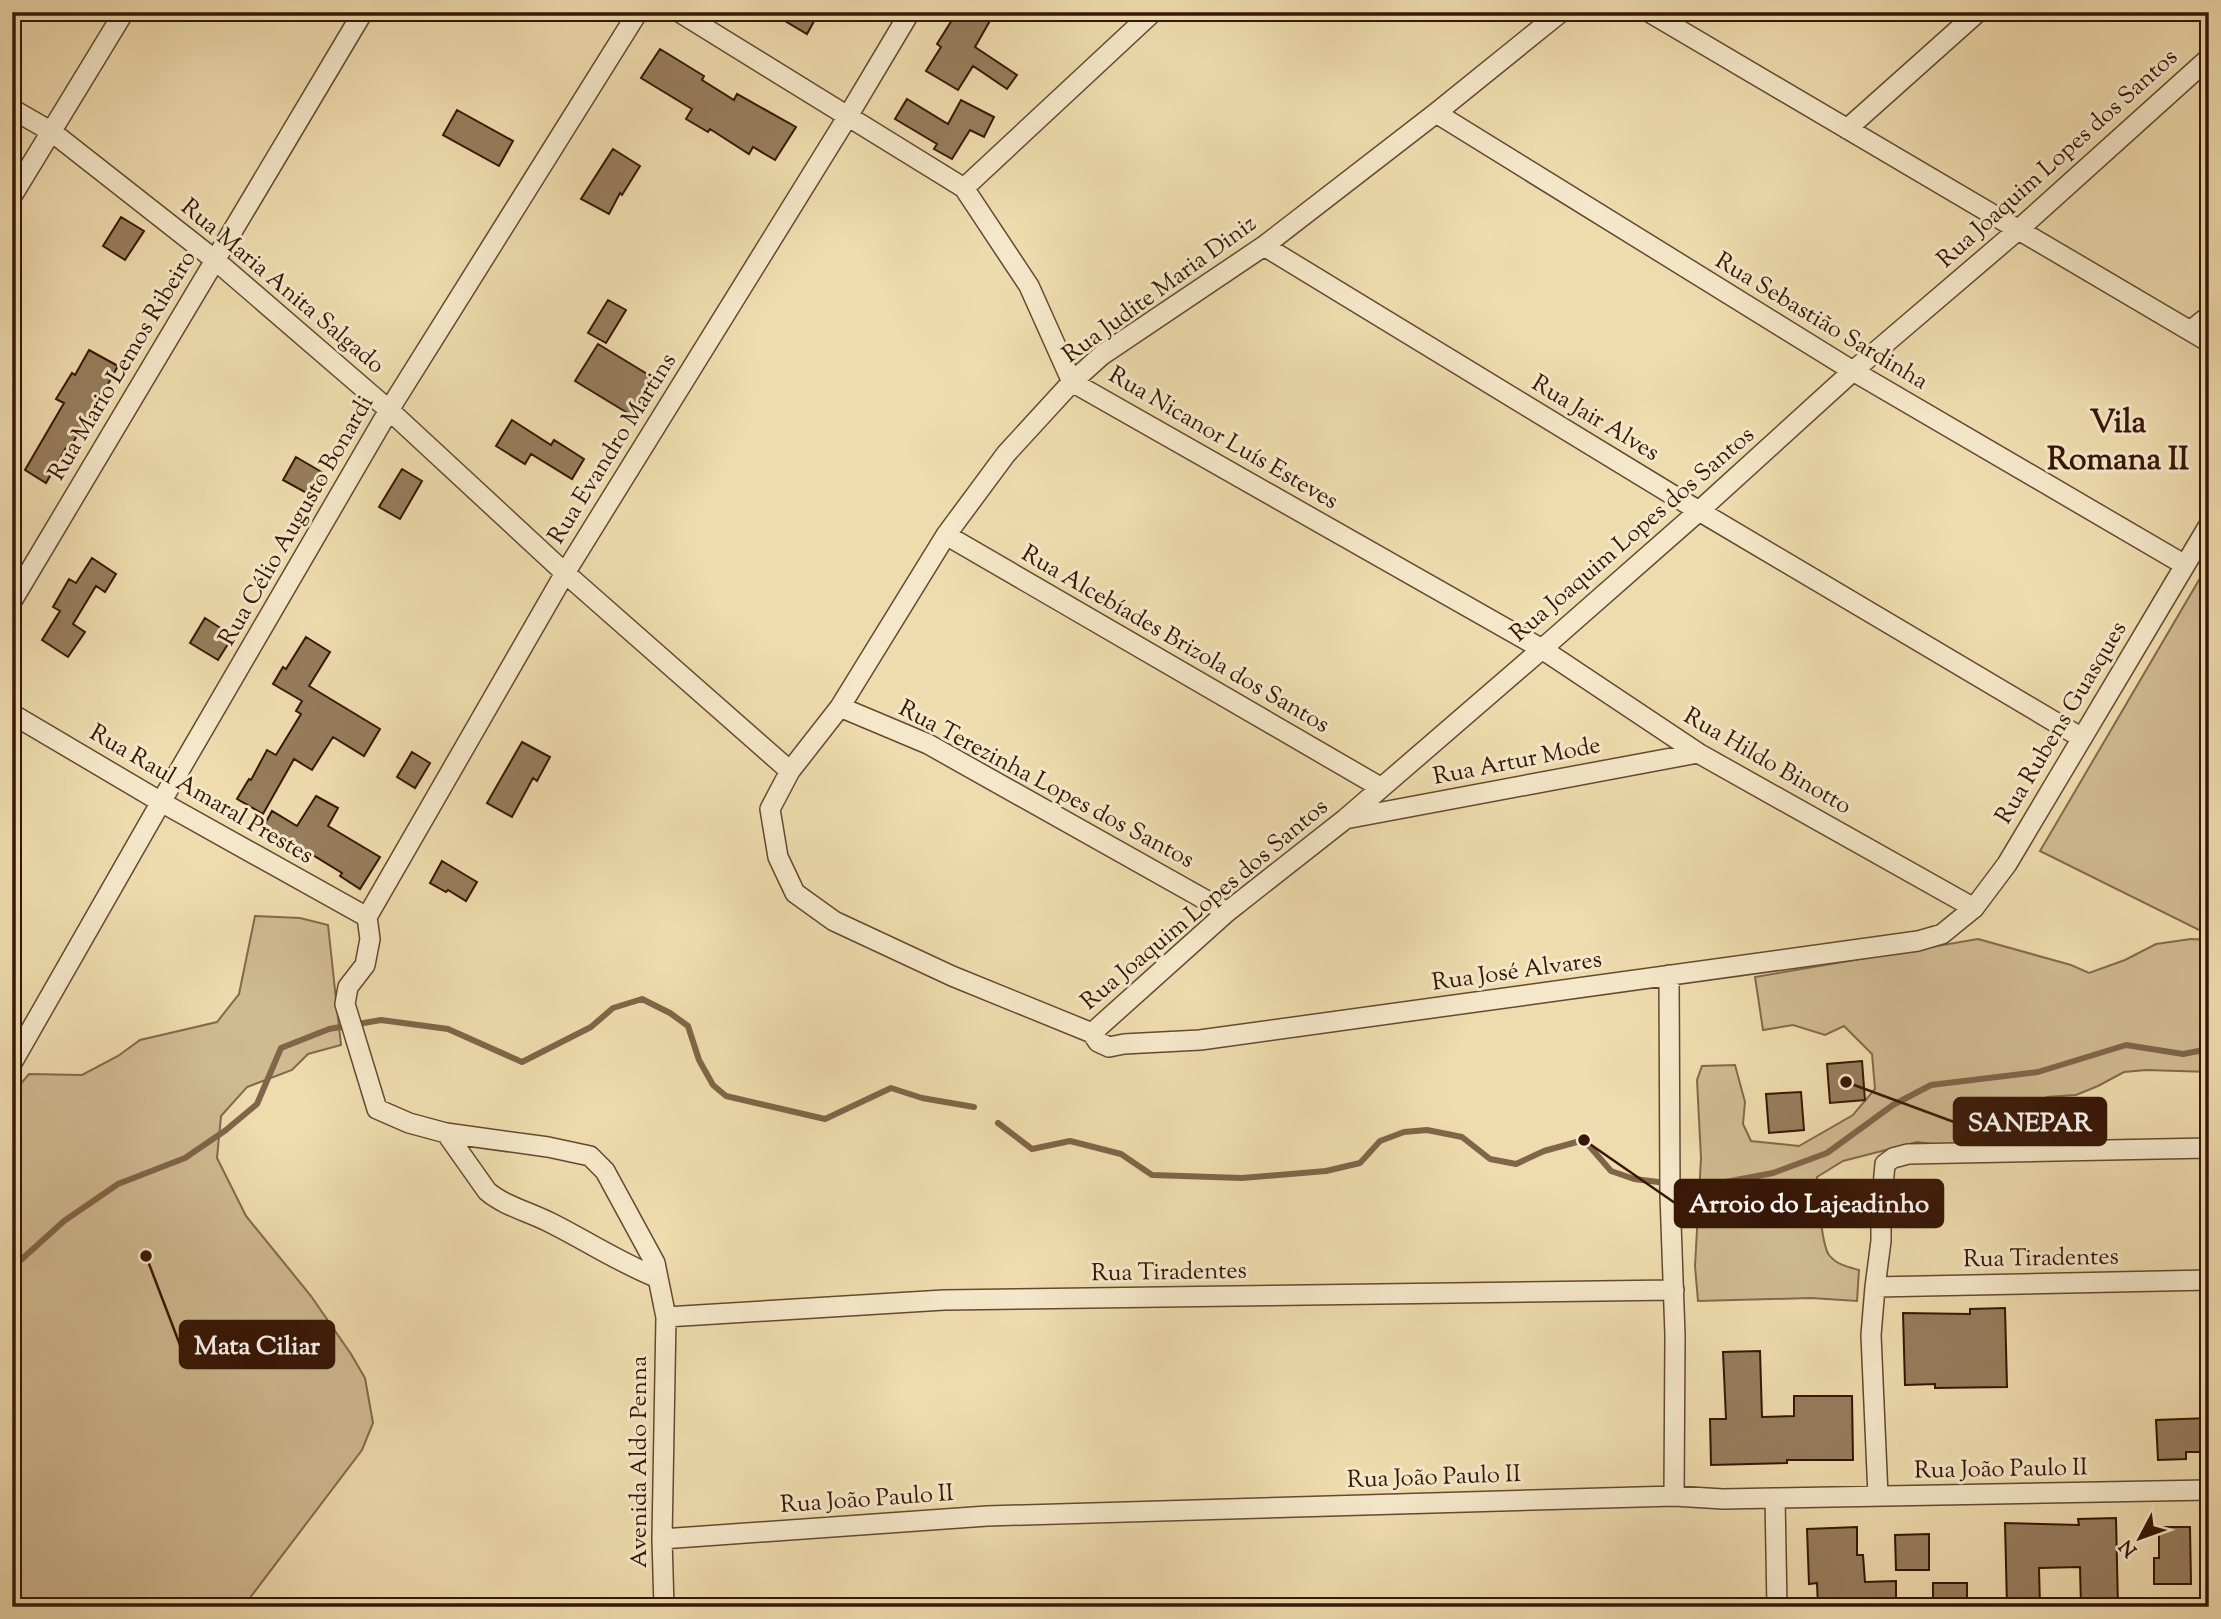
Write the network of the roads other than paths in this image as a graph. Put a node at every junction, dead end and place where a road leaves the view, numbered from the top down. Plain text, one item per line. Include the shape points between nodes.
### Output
1 (124, 12) edge
2 (363, 12) edge
3 (638, 12) edge
4 (679, 12) edge
5 (910, 12) edge
6 (1153, 12) edge
7 (1561, 12) edge
8 (1649, 12) edge
9 (1978, 12) edge
10 (2209, 58) edge
11 (12, 109) edge
12 (1436, 113) junction
13 (848, 116) junction
14 (1847, 129) junction
15 (52, 132) junction
16 (964, 188) junction
17 (12, 196) edge
18 (2018, 230) junction
19 (1264, 246) junction
20 (215, 260) junction
21 (2209, 316) edge
22 (2190, 331) junction
23 (2209, 342) edge
24 (1853, 371) junction
25 (1072, 382) junction
26 (389, 410) junction
27 (1699, 511) junction
28 (2209, 525) edge
29 (946, 535) junction
30 (2185, 565) junction
31 (565, 573) junction
32 (12, 601) edge
33 (1542, 649) junction
34 (840, 707) junction
35 (12, 714) edge
36 (2082, 737) junction
37 (1698, 753) junction
38 (790, 771) junction
39 (1380, 786) junction
40 (161, 802) junction
41 (1344, 820) junction
42 (778, 856) joint
43 (1974, 908) junction
44 (1227, 912) junction
45 (367, 917) junction
46 (1942, 934) joint
47 (1669, 975) junction
48 (1095, 1037) junction
49 (12, 1063) edge
50 (446, 1133) junction
51 (2209, 1148) edge
52 (658, 1279) junction
53 (2209, 1280) edge
54 (1875, 1287) junction
55 (1674, 1290) junction
56 (666, 1317) junction
57 (2209, 1490) edge
58 (1674, 1496) junction
59 (1878, 1496) junction
60 (1775, 1498) junction
61 (662, 1539) junction
62 (664, 1607) edge
63 (1777, 1607) edge

1 - 15 street
2 - 20 street, Rua Mario Lemos Ribeiro
3 - 26 street, Rua Célio Augusto Bonardi
4 - 13 street, Rua Nicanor Luís Esteves
5 - 13 street, Rua Evandro Martins
6 - 16 street
7 - 12 street, Rua Judite Maria Diniz
8 - 14 street
9 - 14 street
10 - 18 street, Rua Joaquim Lopes dos Santos
11 - 15 street, Rua Maria Anita Salgado
12 - 19 street, Rua Judite Maria Diniz
12 - 24 street, Rua Sebastião Sardinha
13 - 16 street, Rua Nicanor Luís Esteves
13 - 31 street, Rua Evandro Martins
14 - 18 street
15 - 17 street
15 - 20 street, Rua Maria Anita Salgado
16 - 25 street, Rua Nicanor Luís Esteves via 1028,286
18 - 22 street
18 - 24 street, Rua Joaquim Lopes dos Santos
19 - 25 street, Rua Judite Maria Diniz via 1102,355
19 - 27 street, Rua Jair Alves
20 - 26 street, Rua Maria Anita Salgado
20 - 32 street, Rua Mario Lemos Ribeiro
21 - 22 street
22 - 23 street
24 - 27 street, Rua Joaquim Lopes dos Santos
24 - 30 street, Rua Sebastião Sardinha
25 - 29 street, Rua Judite Maria Diniz via 1006,454
25 - 33 street, Rua Nicanor Luís Esteves
26 - 31 street, Rua Maria Anita Salgado
26 - 40 street, Rua Célio Augusto Bonardi
27 - 33 street, Rua Joaquim Lopes dos Santos
27 - 36 street, Rua Jair Alves
28 - 30 street, Rua Rubens Guasques
29 - 34 street, Rua Judite Maria Diniz
29 - 39 street, Rua Alcebíades Brizola dos Santos
30 - 36 street, Rua Rubens Guasques
31 - 38 street, Rua Maria Anita Salgado
31 - 45 street, Rua Evandro Martins
33 - 37 street, Rua Hildo Binotto
33 - 39 street, Rua Joaquim Lopes dos Santos
34 - 38 street, Rua Judite Maria Diniz
34 - 44 street, Rua Terezinha Lopes dos Santos via 928,744
35 - 40 street, Rua Raul Amaral Prestes
36 - 43 street, Rua Rubens Guasques via 2007,864
37 - 41 street, Rua Artur Mode
37 - 43 street, Rua Hildo Binotto
38 - 42 street, Rua Judite Maria Diniz via 770,809
39 - 41 street, Rua Joaquim Lopes dos Santos
40 - 45 street, Rua Raul Amaral Prestes
40 - 49 street, Rua Célio Augusto Bonardi
41 - 44 street, Rua Joaquim Lopes dos Santos
42 - 48 street, Rua José Alvares via 795,893 834,921
43 - 46 street, Rua Rubens Guasques
44 - 48 street, Rua Joaquim Lopes dos Santos
45 - 50 street, Avenida Aldo Penna via 370,939 365,965 348,987 345,1004 377,1109
46 - 47 street, Rua José Alvares
47 - 48 street, Rua José Alvares via 1200,1040 1109,1047
47 - 55 street
50 - 52 street via 495,1198
50 - 52 street, Avenida Aldo Penna via 590,1156 605,1171 655,1263
51 - 54 street via 1908,1154 1893,1158 1883,1172
52 - 56 street, Avenida Aldo Penna
53 - 54 street, Rua Tiradentes
54 - 59 street via 1871,1360
55 - 56 street, Rua Tiradentes via 944,1300
55 - 58 street
56 - 61 street, Avenida Aldo Penna
57 - 59 street, Rua João Paulo II
58 - 60 street, Rua João Paulo II
58 - 61 street, Rua João Paulo II via 987,1516
59 - 60 street, Rua João Paulo II
60 - 63 street
61 - 62 street, Avenida Aldo Penna

